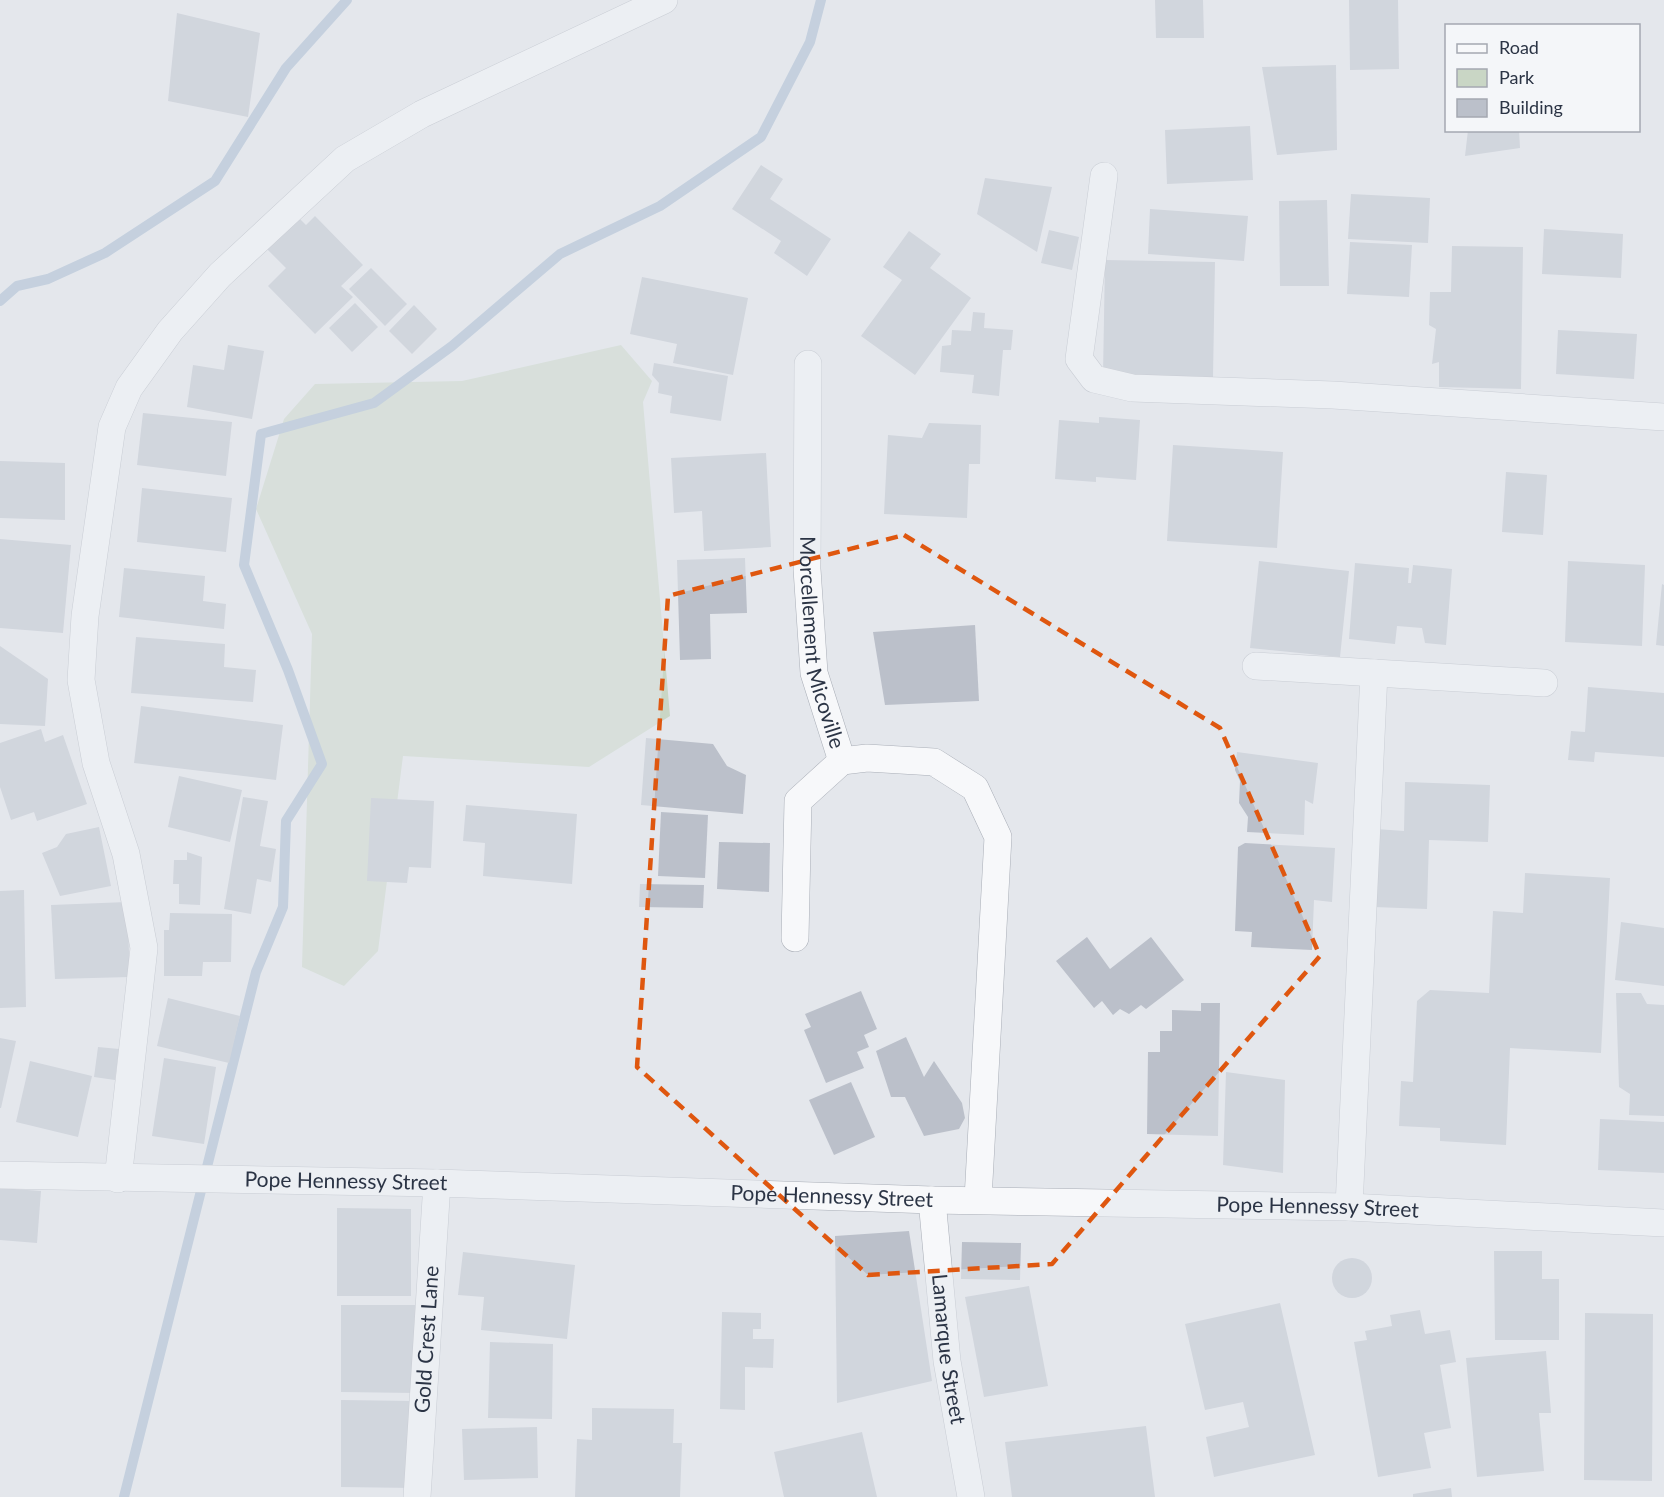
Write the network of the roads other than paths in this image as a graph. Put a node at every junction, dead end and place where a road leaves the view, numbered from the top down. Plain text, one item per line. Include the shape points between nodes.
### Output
1 (664, 0) edge
2 (1104, 176) dead end
3 (808, 364) dead end
4 (1664, 417) edge
5 (1256, 666) dead end
6 (1374, 673) junction
7 (1544, 683) dead end
8 (842, 761) junction
9 (795, 938) dead end
10 (0, 1175) edge
11 (118, 1179) junction
12 (437, 1183) junction
13 (978, 1199) junction
14 (932, 1200) junction
15 (1349, 1207) junction
16 (1664, 1223) edge
17 (417, 1497) edge
18 (971, 1497) edge

1 - 11 street via 422,114 345,159 220,275 170,331 129,388 112,427 84,616 81,681 96,763 126,854 144,948
2 - 4 street via 1079,359 1094,379 1132,388 1334,395
3 - 8 street, Morcellement Micoville via 807,569 814,673
5 - 6 street
6 - 7 street
6 - 15 street
8 - 9 street via 798,801
8 - 13 street, Morcellement Micoville via 867,758 934,762 975,788 998,837
10 - 11 street, Pope Hennessy Street
11 - 12 street, Pope Hennessy Street
12 - 14 street, Pope Hennessy Street
12 - 17 street, Gold Crest Lane
13 - 14 street, Pope Hennessy Street
13 - 15 street, Pope Hennessy Street
14 - 18 street, Lamarque Street via 947,1361
15 - 16 street, Pope Hennessy Street

